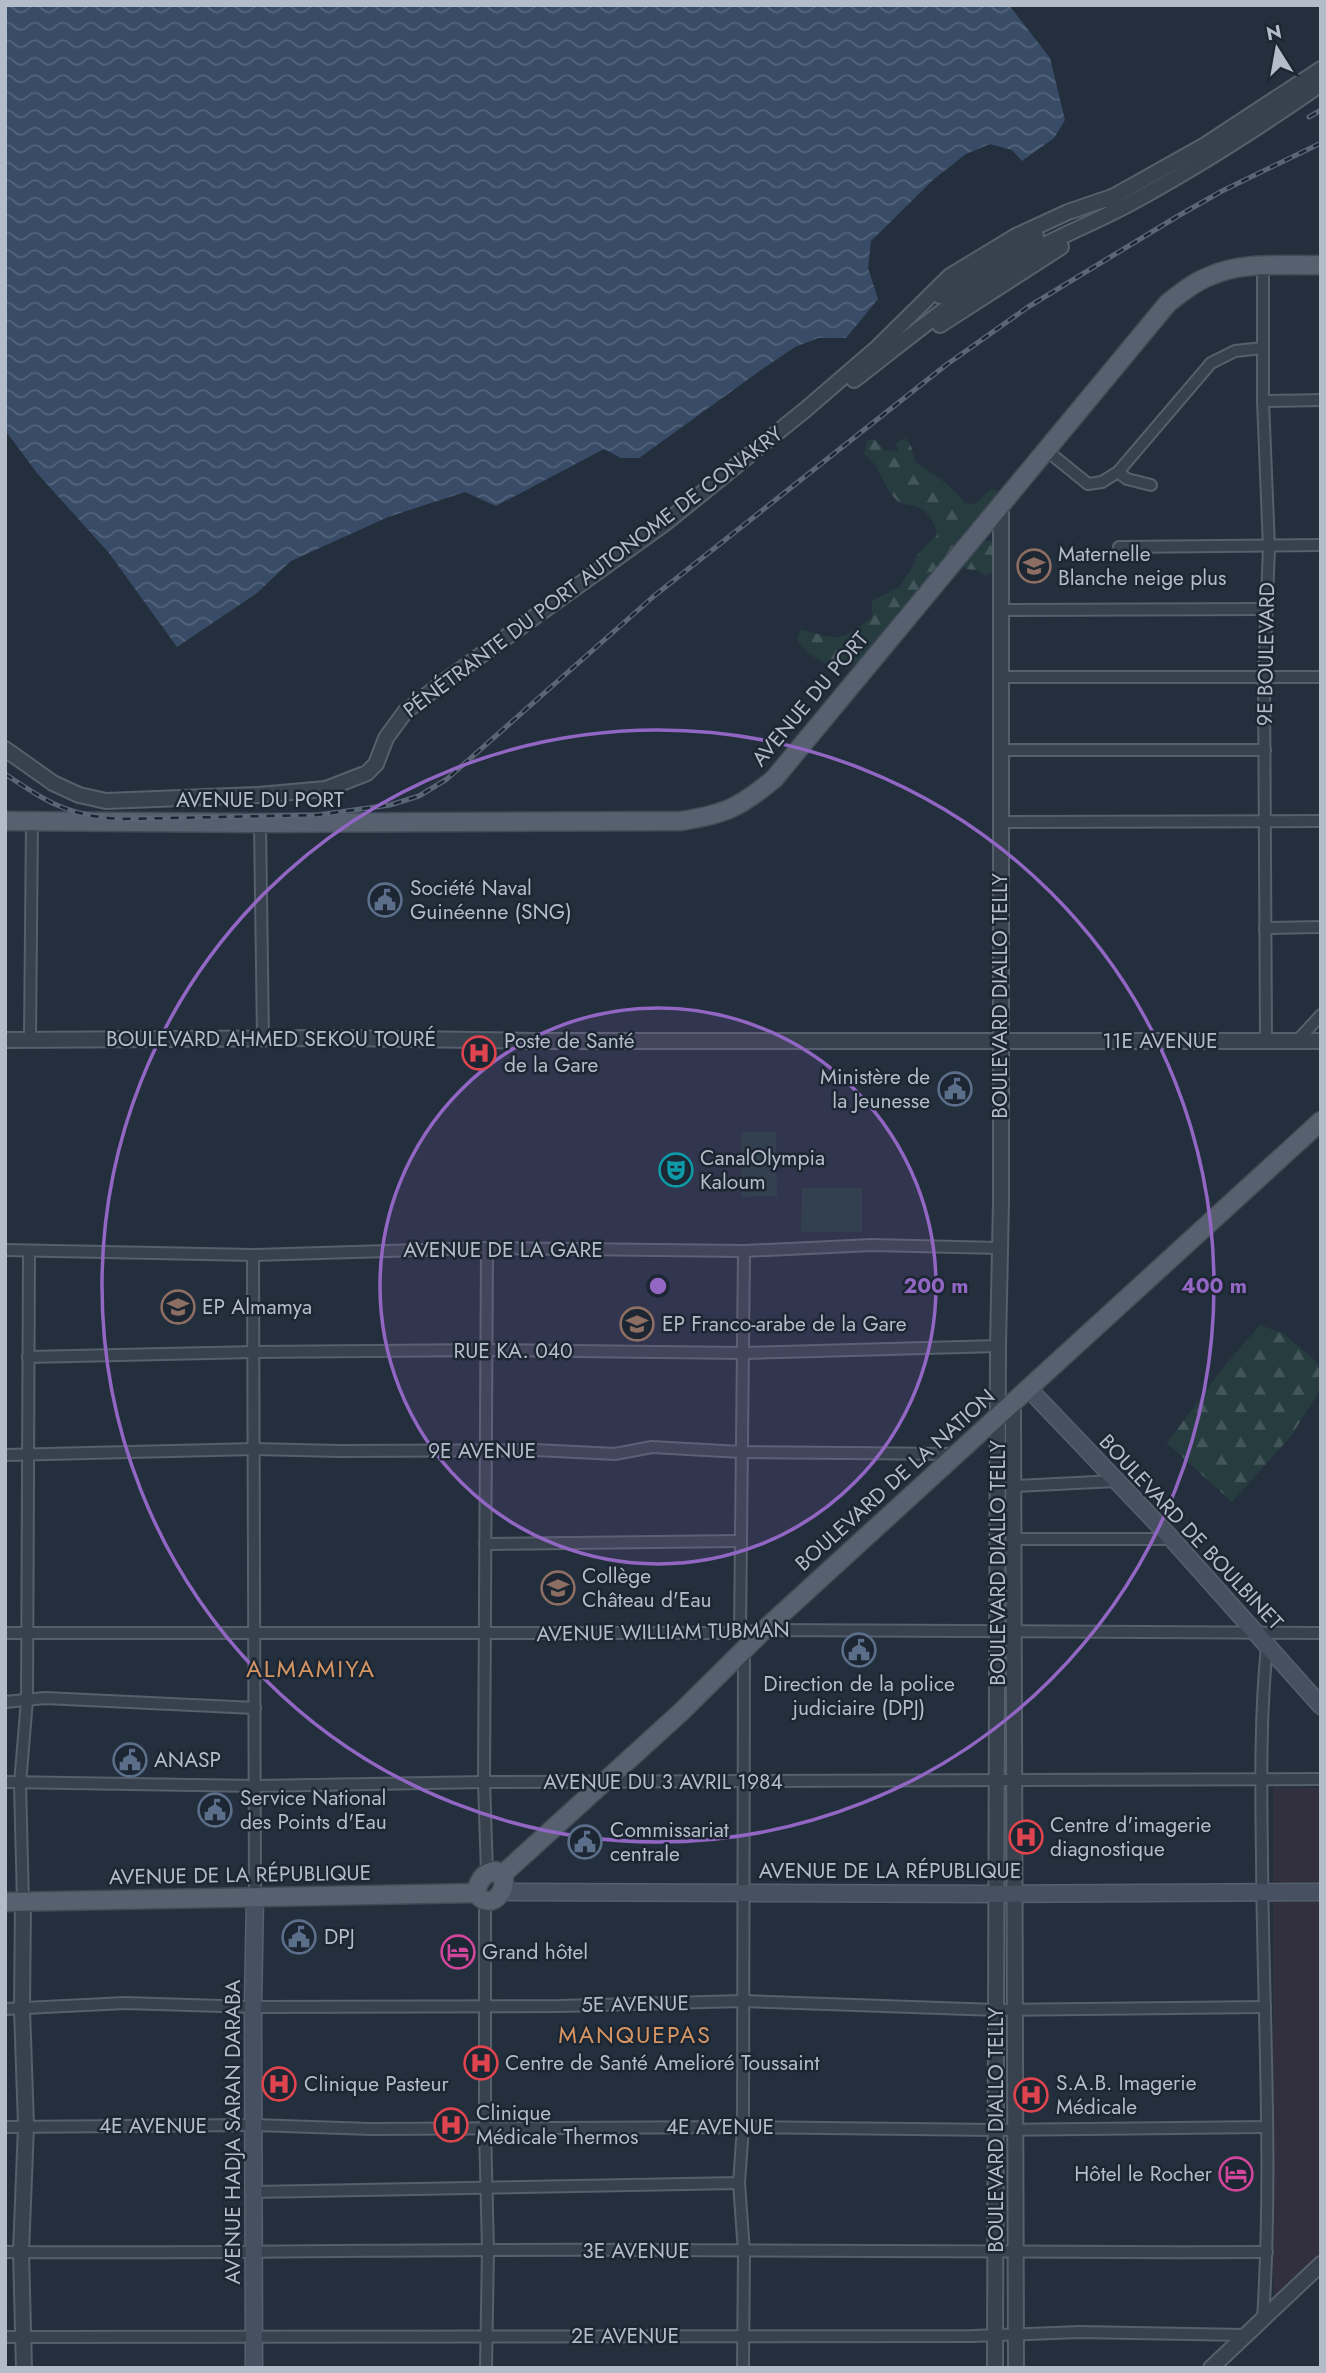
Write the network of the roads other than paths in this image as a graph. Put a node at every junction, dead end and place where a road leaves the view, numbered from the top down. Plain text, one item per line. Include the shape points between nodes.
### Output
1 (1321, 69) edge
2 (1321, 84) edge
3 (1120, 201) junction
4 (1321, 265) edge
5 (1263, 266) junction
6 (1262, 348) junction
7 (1321, 400) edge
8 (1262, 401) junction
9 (805, 410) junction
10 (1046, 450) junction
11 (1118, 472) junction
12 (1151, 485) dead end
13 (1001, 506) junction
14 (1321, 545) edge
15 (1119, 547) dead end
16 (1269, 547) junction
17 (1265, 609) junction
18 (1000, 610) junction
19 (1000, 677) junction
20 (1264, 677) junction
21 (1321, 677) edge
22 (5, 749) edge
23 (1001, 750) junction
24 (1265, 750) junction
25 (5, 821) edge
26 (32, 821) junction
27 (1321, 821) edge
28 (1001, 822) junction
29 (1265, 822) junction
30 (260, 824) junction
31 (1321, 927) edge
32 (1265, 928) junction
33 (1321, 1015) edge
34 (263, 1038) junction
35 (30, 1039) junction
36 (5, 1040) edge
37 (999, 1041) junction
38 (1266, 1041) junction
39 (1297, 1041) junction
40 (1321, 1041) edge
41 (1321, 1121) edge
42 (487, 1248) junction
43 (1000, 1248) junction
44 (5, 1250) edge
45 (29, 1251) junction
46 (744, 1251) junction
47 (253, 1255) junction
48 (998, 1346) junction
49 (487, 1350) junction
50 (254, 1352) junction
51 (744, 1353) junction
52 (29, 1357) junction
53 (1029, 1389) junction
54 (1013, 1402) junction
55 (998, 1416) junction
56 (255, 1449) junction
57 (485, 1452) junction
58 (741, 1452) junction
59 (28, 1454) junction
60 (958, 1454) junction
61 (5, 1455) edge
62 (1116, 1482) junction
63 (1014, 1486) junction
64 (1013, 1539) junction
65 (1172, 1539) junction
66 (740, 1541) junction
67 (485, 1544) junction
68 (764, 1630) junction
69 (997, 1630) junction
70 (1014, 1632) junction
71 (5, 1633) edge
72 (28, 1633) junction
73 (255, 1633) junction
74 (485, 1633) junction
75 (1256, 1633) junction
76 (1321, 1633) edge
77 (742, 1642) junction
78 (1267, 1646) junction
79 (27, 1700) junction
80 (5, 1702) edge
81 (1321, 1706) edge
82 (255, 1708) junction
83 (1321, 1779) edge
84 (1261, 1780) junction
85 (997, 1781) junction
86 (1014, 1781) junction
87 (5, 1782) edge
88 (20, 1782) junction
89 (484, 1782) junction
90 (605, 1783) junction
91 (742, 1783) junction
92 (256, 1786) junction
93 (497, 1880) junction
94 (1262, 1892) junction
95 (1321, 1892) edge
96 (742, 1894) junction
97 (995, 1894) junction
98 (1016, 1894) junction
99 (256, 1896) junction
100 (480, 1897) junction
101 (14, 1902) edge
102 (742, 2001) junction
103 (485, 2005) junction
104 (253, 2007) junction
105 (1265, 2007) junction
106 (22, 2008) junction
107 (5, 2009) edge
108 (996, 2010) junction
109 (1015, 2010) junction
110 (253, 2125) junction
111 (26, 2126) junction
112 (5, 2127) edge
113 (743, 2127) junction
114 (1267, 2127) junction
115 (485, 2129) junction
116 (996, 2130) junction
117 (1016, 2130) junction
118 (739, 2183) junction
119 (488, 2188) junction
120 (253, 2192) junction
121 (488, 2250) junction
122 (5, 2252) edge
123 (21, 2252) junction
124 (744, 2252) junction
125 (1267, 2252) junction
126 (254, 2253) junction
127 (996, 2253) junction
128 (1016, 2253) junction
129 (1321, 2264) edge
130 (1263, 2319) junction
131 (487, 2335) junction
132 (1245, 2335) junction
133 (743, 2336) junction
134 (995, 2336) junction
135 (1016, 2336) junction
136 (5, 2337) edge
137 (23, 2337) junction
138 (254, 2338) junction
139 (24, 2368) edge
140 (254, 2368) edge
141 (486, 2368) edge
142 (743, 2368) edge
143 (995, 2368) edge
144 (1016, 2368) edge
145 (1211, 2368) edge

1 - 3 street
2 - 3 street via 1235,142
3 - 9 street
3 - 9 street via 1021,244 956,284
4 - 5 main road, AVENUE DU PORT
5 - 6 street, 9E BOULEVARD
5 - 10 main road, AVENUE DU PORT via 1211,275 1168,303
6 - 8 street, 9E BOULEVARD
6 - 11 street via 1235,351 1211,363
7 - 8 street
8 - 16 street, 9E BOULEVARD
9 - 22 street, PÉNÉTRANTE DU PORT AUTONOME DE CONAKRY via 664,524 405,712 367,773 326,789 106,801 53,783
10 - 11 street via 1088,484
10 - 13 main road, AVENUE DU PORT
11 - 12 street
13 - 18 street, BOULEVARD DIALLO TELLY
13 - 30 main road, AVENUE DU PORT via 774,779 739,805 681,821
14 - 16 street
15 - 16 street
16 - 17 street, 9E BOULEVARD
17 - 18 street
17 - 20 street, 9E BOULEVARD
18 - 19 street, BOULEVARD DIALLO TELLY
19 - 20 street
19 - 23 street, BOULEVARD DIALLO TELLY
20 - 21 street
20 - 24 street, 9E BOULEVARD
23 - 24 street
23 - 28 street, BOULEVARD DIALLO TELLY
24 - 29 street, 9E BOULEVARD
25 - 26 main road, AVENUE DU PORT
26 - 30 main road, AVENUE DU PORT
26 - 35 street
27 - 29 street
28 - 29 street
28 - 37 street, BOULEVARD DIALLO TELLY
29 - 32 street, 9E BOULEVARD
30 - 34 street
31 - 32 street
32 - 38 street, 9E BOULEVARD
33 - 39 street
34 - 35 street, BOULEVARD AHMED SEKOU TOURÉ
34 - 37 street, BOULEVARD AHMED SEKOU TOURÉ
35 - 36 street, BOULEVARD AHMED SEKOU TOURÉ
37 - 38 street, 11E AVENUE
37 - 43 street, BOULEVARD DIALLO TELLY
38 - 39 street, 11E AVENUE
39 - 40 street, 11E AVENUE
41 - 53 main road, BOULEVARD DE LA NATION
42 - 46 street, AVENUE DE LA GARE
42 - 47 street, AVENUE DE LA GARE
42 - 49 street
43 - 46 street, AVENUE DE LA GARE via 872,1245
43 - 48 street, BOULEVARD DIALLO TELLY
44 - 45 street, AVENUE DE LA GARE
45 - 47 street, AVENUE DE LA GARE
45 - 52 street
46 - 51 street
47 - 50 street
48 - 51 street, RUE KA. 040
48 - 55 street, BOULEVARD DIALLO TELLY
49 - 50 street, RUE KA. 040
49 - 51 street, RUE KA. 040
49 - 57 street
50 - 52 street, RUE KA. 040
50 - 56 street
51 - 58 street
52 - 59 street
53 - 54 main road, BOULEVARD DE LA NATION
53 - 62 main road, BOULEVARD DE BOULBINET
54 - 55 main road, BOULEVARD DE LA NATION
54 - 63 street, BOULEVARD DIALLO TELLY
55 - 60 main road, BOULEVARD DE LA NATION
55 - 69 street, BOULEVARD DIALLO TELLY
56 - 57 street, 9E AVENUE
56 - 59 street, 9E AVENUE
56 - 73 street
57 - 58 street, 9E AVENUE via 615,1454 652,1447
57 - 67 street
58 - 60 street, 9E AVENUE
58 - 66 street
59 - 61 street, 9E AVENUE
59 - 72 street
60 - 68 main road, BOULEVARD DE LA NATION
62 - 63 street
62 - 65 main road, BOULEVARD DE BOULBINET
63 - 64 street, BOULEVARD DIALLO TELLY
64 - 65 street
64 - 70 street, BOULEVARD DIALLO TELLY
65 - 75 main road, BOULEVARD DE BOULBINET
66 - 67 street
66 - 77 street
67 - 74 street
68 - 69 street, AVENUE WILLIAM TUBMAN
68 - 77 main road, BOULEVARD DE LA NATION
69 - 70 street, AVENUE WILLIAM TUBMAN
69 - 85 street, BOULEVARD DIALLO TELLY
70 - 75 street, AVENUE WILLIAM TUBMAN
70 - 86 street, BOULEVARD DIALLO TELLY
71 - 72 street, AVENUE WILLIAM TUBMAN
72 - 73 street, AVENUE WILLIAM TUBMAN
72 - 79 street
73 - 74 street, AVENUE WILLIAM TUBMAN
73 - 82 street
74 - 77 street, AVENUE WILLIAM TUBMAN
74 - 89 street
75 - 76 street, AVENUE WILLIAM TUBMAN
75 - 78 main road, BOULEVARD DE BOULBINET
77 - 90 main road, BOULEVARD DE LA NATION
77 - 91 street
78 - 81 main road, BOULEVARD DE BOULBINET
78 - 84 street
79 - 80 street
79 - 82 street
79 - 88 street
82 - 92 street
83 - 84 street, AVENUE DU 3 AVRIL 1984
84 - 86 street, AVENUE DU 3 AVRIL 1984
84 - 94 street
85 - 86 street, AVENUE DU 3 AVRIL 1984
85 - 91 street, AVENUE DU 3 AVRIL 1984
85 - 97 street, BOULEVARD DIALLO TELLY
86 - 98 street, BOULEVARD DIALLO TELLY
87 - 88 street, AVENUE DU 3 AVRIL 1984
88 - 92 street, AVENUE DU 3 AVRIL 1984
88 - 101 street
89 - 90 street, AVENUE DU 3 AVRIL 1984
89 - 92 street, AVENUE DU 3 AVRIL 1984
89 - 93 street
90 - 91 street, AVENUE DU 3 AVRIL 1984
90 - 93 main road, BOULEVARD DE LA NATION
91 - 96 street
92 - 99 street
93 - 96 main road, AVENUE DE LA RÉPUBLIQUE
93 - 100 main road, BOULEVARD DE LA NATION via 481,1879
94 - 95 main road, AVENUE DE LA RÉPUBLIQUE
94 - 98 main road, AVENUE DE LA RÉPUBLIQUE
94 - 105 street
96 - 97 main road, AVENUE DE LA RÉPUBLIQUE
96 - 102 street
97 - 98 main road, AVENUE DE LA RÉPUBLIQUE
97 - 108 street, BOULEVARD DIALLO TELLY
98 - 109 street, BOULEVARD DIALLO TELLY
99 - 100 main road, AVENUE DE LA RÉPUBLIQUE
99 - 101 main road, AVENUE DE LA RÉPUBLIQUE
99 - 104 main road, AVENUE HADJA SARAN DARABA
100 - 103 street
101 - 106 street
102 - 103 street, 5E AVENUE
102 - 108 street, 5E AVENUE
102 - 113 street
103 - 104 street, 5E AVENUE
103 - 115 street
104 - 106 street, 5E AVENUE via 125,2003
104 - 110 main road, AVENUE HADJA SARAN DARABA
105 - 109 street, 5E AVENUE
105 - 114 street
106 - 107 street, 5E AVENUE
106 - 111 street
108 - 109 street, 5E AVENUE
108 - 116 street, BOULEVARD DIALLO TELLY
109 - 117 street, BOULEVARD DIALLO TELLY
110 - 111 street, 4E AVENUE
110 - 115 street, 4E AVENUE
110 - 120 main road, AVENUE HADJA SARAN DARABA
111 - 112 street, 4E AVENUE
111 - 123 street
113 - 115 street, 4E AVENUE
113 - 116 street, 4E AVENUE
113 - 118 street
114 - 117 street, 4E AVENUE
114 - 125 street
115 - 119 street
116 - 117 street, 4E AVENUE
116 - 127 street, BOULEVARD DIALLO TELLY
117 - 128 street, BOULEVARD DIALLO TELLY
118 - 119 street
118 - 124 street
119 - 120 street
119 - 121 street
120 - 126 main road, AVENUE HADJA SARAN DARABA
121 - 124 street, 3E AVENUE
121 - 126 street, 3E AVENUE
121 - 131 street
122 - 123 street, 3E AVENUE
123 - 126 street, 3E AVENUE
123 - 137 street
124 - 127 street, 3E AVENUE
124 - 133 street
125 - 128 street, 3E AVENUE
125 - 130 street
126 - 138 main road, AVENUE HADJA SARAN DARABA
127 - 128 street, 3E AVENUE
127 - 134 street, BOULEVARD DIALLO TELLY
128 - 135 street, BOULEVARD DIALLO TELLY
129 - 130 street
130 - 132 street
131 - 133 street, 2E AVENUE
131 - 138 street, 2E AVENUE
131 - 141 street
132 - 135 street, 2E AVENUE via 1079,2332
132 - 145 street
133 - 134 street, 2E AVENUE
133 - 142 street
134 - 135 street, 2E AVENUE
134 - 143 street, BOULEVARD DIALLO TELLY
135 - 144 street, BOULEVARD DIALLO TELLY
136 - 137 street, 2E AVENUE
137 - 138 street, 2E AVENUE
137 - 139 street
138 - 140 main road, AVENUE HADJA SARAN DARABA

